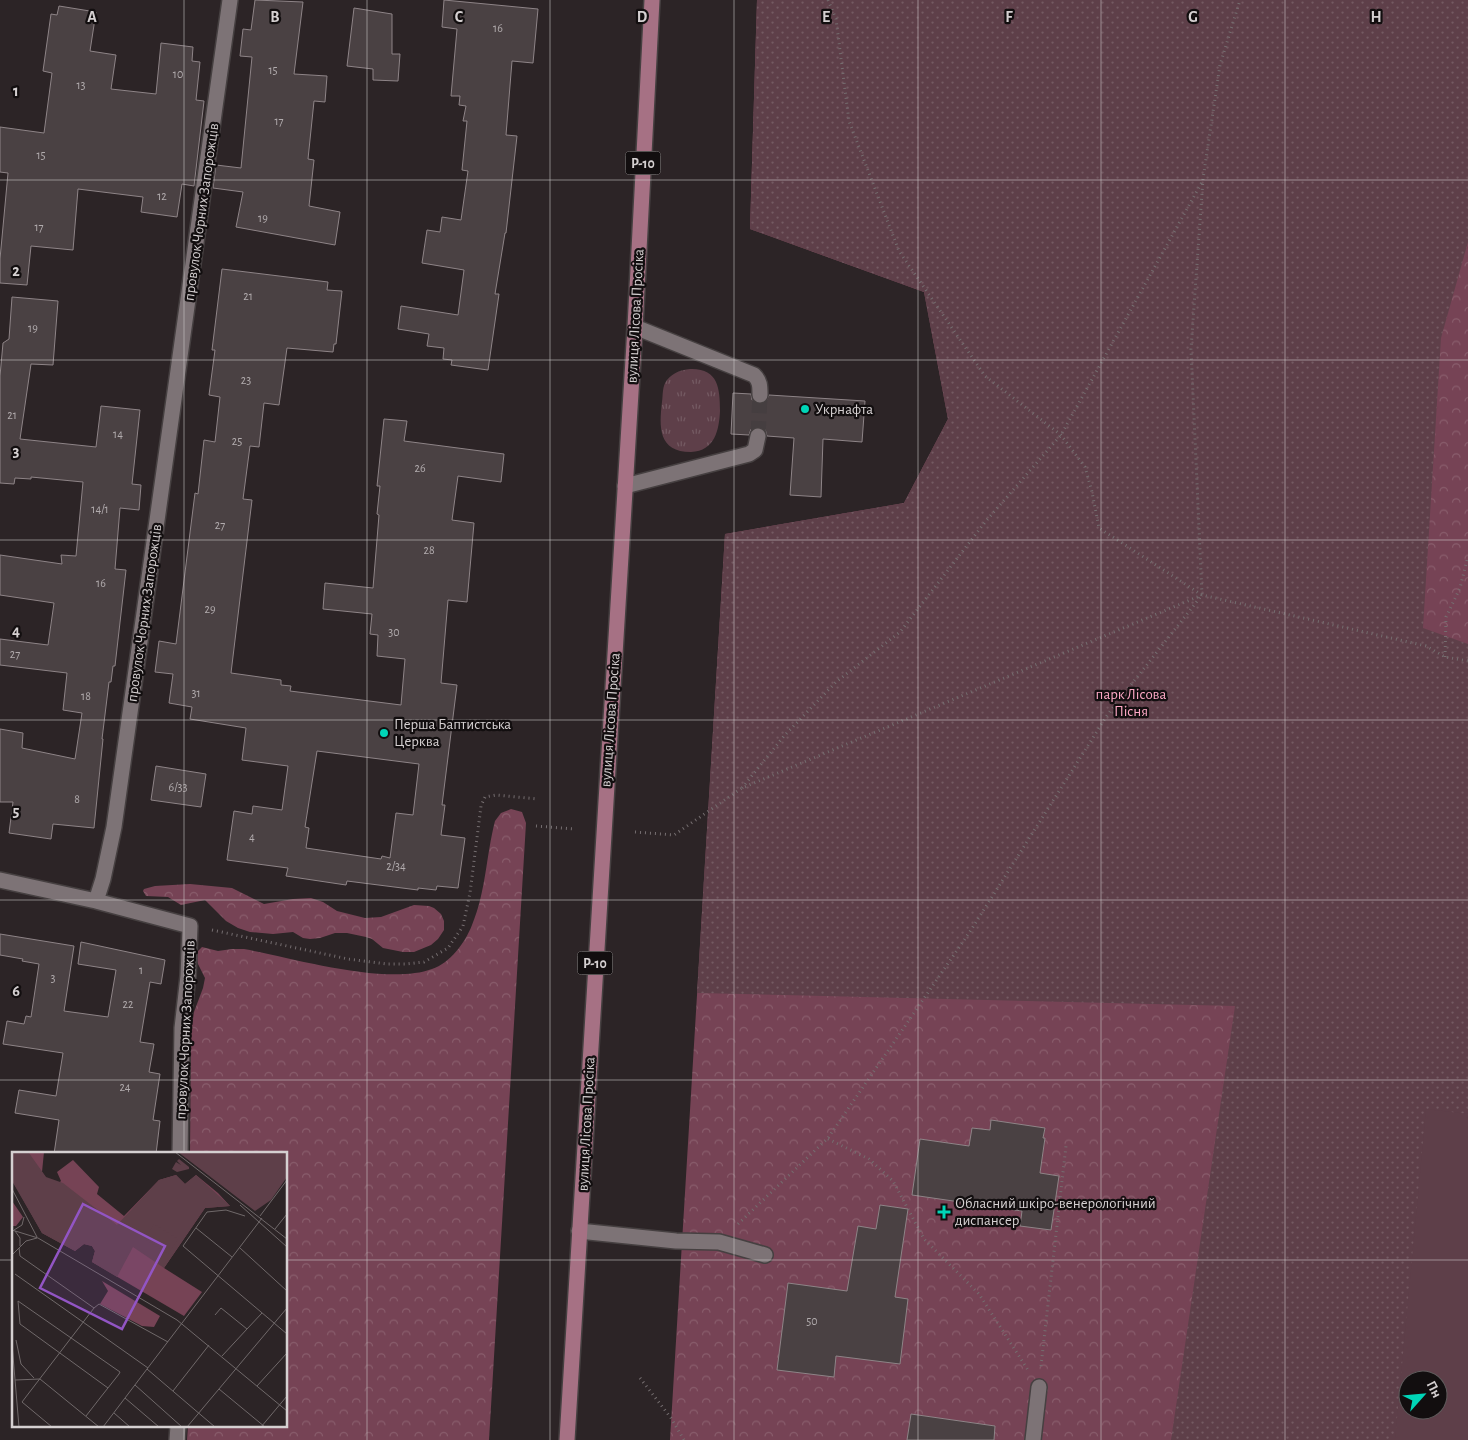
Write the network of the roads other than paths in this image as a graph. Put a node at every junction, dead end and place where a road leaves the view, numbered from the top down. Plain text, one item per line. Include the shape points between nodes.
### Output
1 (230, 0) edge
2 (652, 0) edge
3 (635, 327) junction
4 (760, 394) tunnel mouth
5 (758, 436) tunnel mouth
6 (625, 486) junction
7 (0, 880) edge
8 (96, 901) junction
9 (180, 1152) edge
10 (579, 1231) junction
11 (765, 1255) dead end
12 (1039, 1387) road end
13 (567, 1440) edge
14 (1033, 1440) edge

1 - 8 street, провулок Чорних Запорожців via 114,827
2 - 3 main road, вулиця Лісова Просіка / Р-10
3 - 4 street via 754,375 759,379
3 - 6 main road, вулиця Лісова Просіка / Р-10
5 - 6 street via 755,450 749,454
6 - 10 main road, вулиця Лісова Просіка / Р-10
7 - 8 street
8 - 9 street, провулок Чорних Запорожців via 190,926 181,1036
10 - 11 street via 719,1242
10 - 13 main road, вулиця Лісова Просіка / Р-10
12 - 14 street

